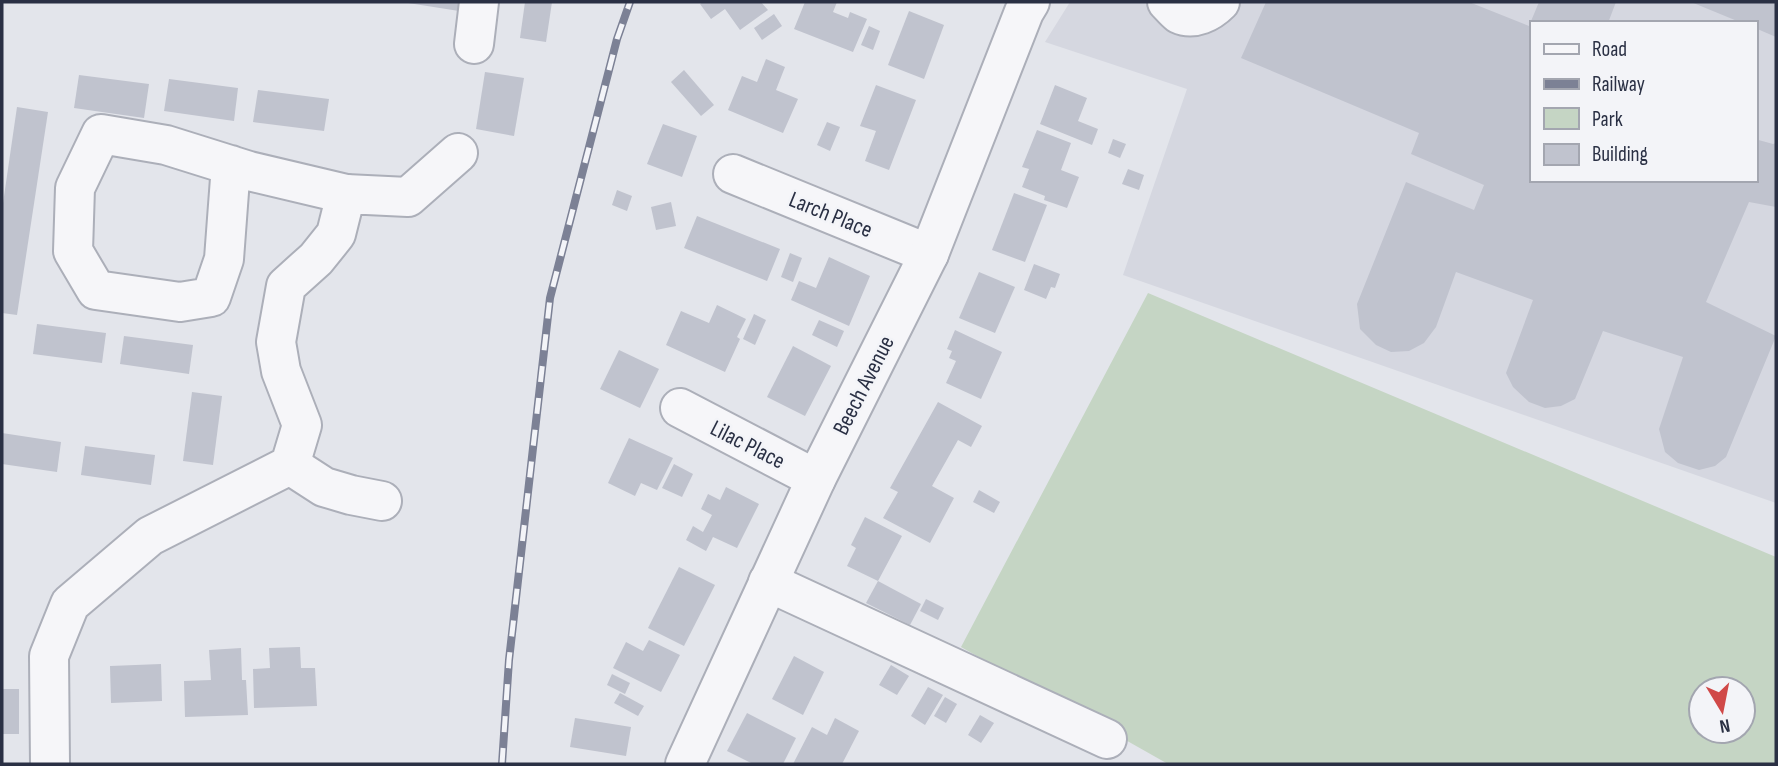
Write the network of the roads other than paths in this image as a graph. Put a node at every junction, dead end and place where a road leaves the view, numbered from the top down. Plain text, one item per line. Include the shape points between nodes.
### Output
1 (479, 2) edge
2 (1167, 2) edge
3 (1220, 2) edge
4 (1016, 5) edge
5 (474, 44) dead end
6 (458, 153) dead end
7 (231, 165) junction
8 (733, 174) dead end
9 (346, 194) junction
10 (929, 254) junction
11 (680, 408) dead end
12 (290, 465) junction
13 (816, 479) junction
14 (382, 500) dead end
15 (768, 582) junction
16 (1107, 739) dead end
17 (50, 764) edge
18 (685, 764) edge

1 - 5 street
2 - 3 street via 1180,14 1196,17
4 - 10 street, Beech Avenue
6 - 9 street via 408,197
7 - 7 street via 166,145 101,134 75,188 73,251 96,290 180,302 211,297 224,259
7 - 9 street
8 - 10 street, Larch Place
9 - 12 street via 336,234 286,286 276,342 281,371 302,425
10 - 13 street, Beech Avenue
11 - 13 street, Lilac Place
12 - 14 street via 324,486
12 - 17 street via 150,536 70,604 49,656
13 - 15 street, Beech Avenue
15 - 16 street
15 - 18 street, Beech Avenue

